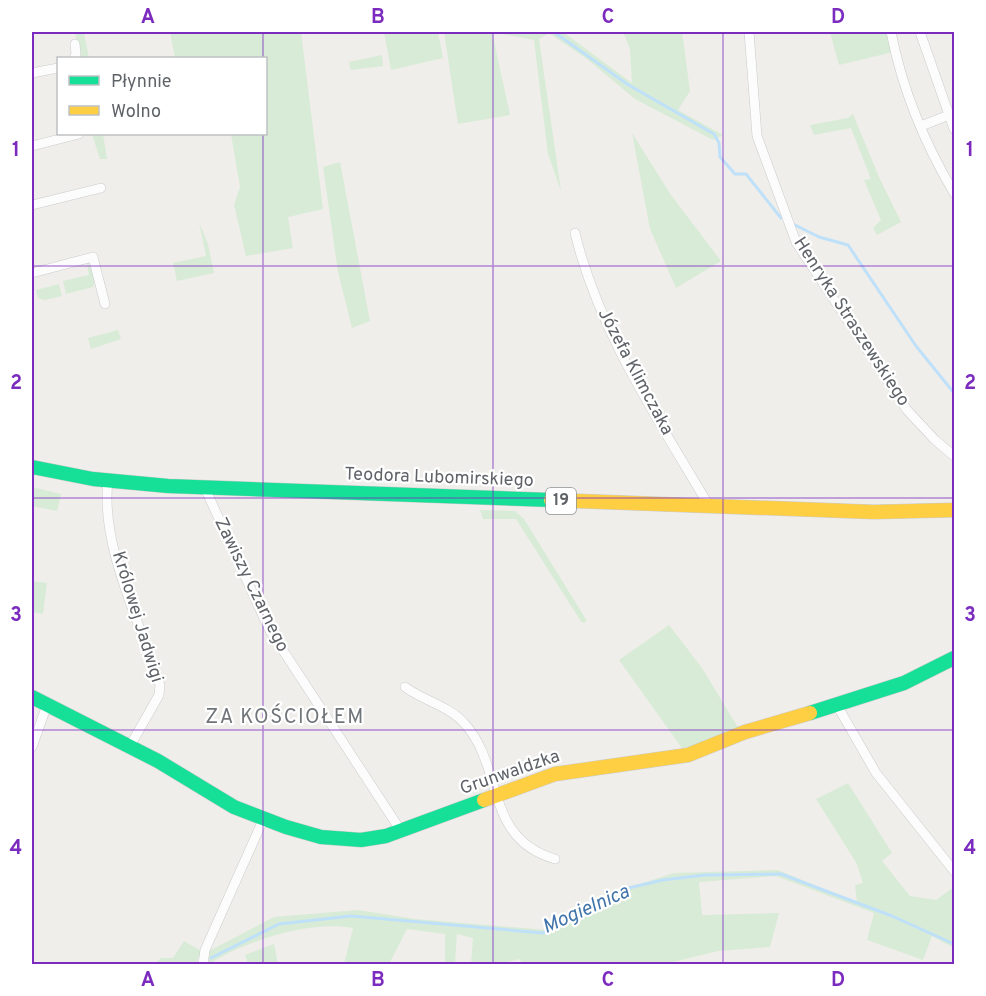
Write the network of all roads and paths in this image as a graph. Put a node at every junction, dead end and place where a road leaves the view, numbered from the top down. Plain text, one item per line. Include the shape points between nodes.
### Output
1 (749, 32) edge
2 (891, 32) edge
3 (920, 32) edge
4 (75, 44) dead end
5 (74, 57) edge
6 (57, 68) edge
7 (32, 73) edge
8 (949, 115) junction
9 (921, 126) junction
10 (954, 129) edge
11 (75, 135) edge
12 (32, 146) edge
13 (101, 188) dead end
14 (954, 193) edge
15 (32, 206) edge
16 (575, 233) dead end
17 (32, 273) edge
18 (105, 304) dead end
19 (954, 456) edge
20 (32, 467) edge
21 (108, 481) junction
22 (205, 488) junction
23 (709, 506) junction
24 (954, 510) edge
25 (954, 658) edge
26 (405, 687) dead end
27 (32, 697) edge
28 (47, 705) junction
29 (838, 707) junction
30 (130, 746) junction
31 (32, 747) edge
32 (495, 796) junction
33 (263, 820) junction
34 (400, 831) junction
35 (555, 859) dead end
36 (954, 871) edge
37 (203, 964) edge

1 - 19 street, Henryka Straszewskiego via 758,136 796,242 907,410
2 - 9 street
3 - 8 street
4 - 5 street
6 - 7 street
8 - 9 street
8 - 10 street
9 - 14 street
11 - 12 street
13 - 15 street
16 - 23 street, Józefa Klimczaka via 591,288 623,359
17 - 18 street via 93,257
20 - 21 main road, Teodora Lubomirskiego / 19
21 - 22 main road, Teodora Lubomirskiego / 19
21 - 30 street, Królowej Jadwigi via 107,502 115,551 160,685 159,695
22 - 23 main road, Teodora Lubomirskiego / 19
22 - 34 street, Zawiszy Czarnego via 269,629
23 - 24 main road, Teodora Lubomirskiego / 19 via 874,512
25 - 29 main road, Grunwaldzka via 893,689
26 - 32 street via 464,722 487,764
27 - 28 main road, Grunwaldzka
28 - 30 main road, Grunwaldzka
28 - 31 street
29 - 32 main road, Grunwaldzka via 744,732 682,757 568,771
29 - 36 street via 876,773
30 - 33 main road, Grunwaldzka via 201,789
32 - 34 main road, Grunwaldzka
32 - 35 street via 506,825 542,855
33 - 34 main road, Grunwaldzka via 343,840 366,840
33 - 37 street via 205,950

